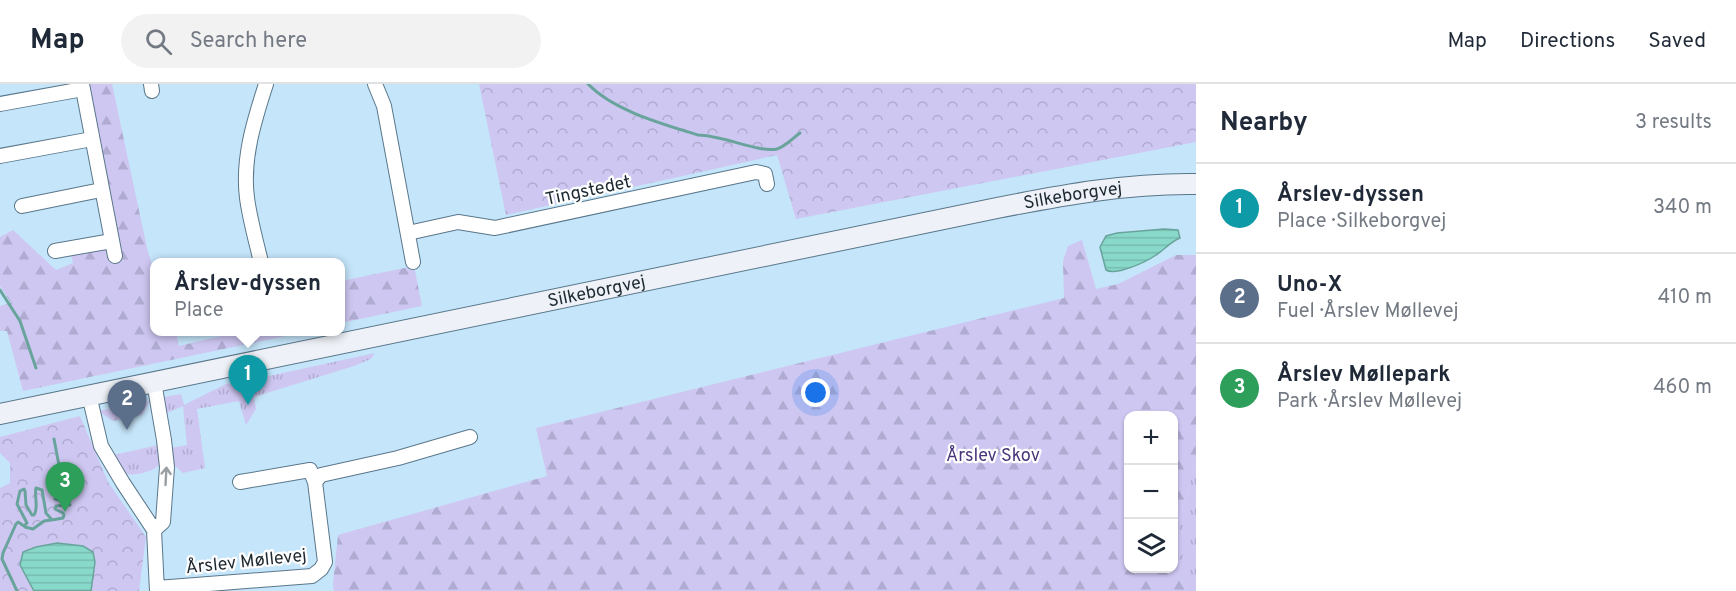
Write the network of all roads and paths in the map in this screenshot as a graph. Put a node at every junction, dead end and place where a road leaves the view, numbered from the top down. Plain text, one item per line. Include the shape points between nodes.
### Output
1 (266, 84) edge
2 (375, 84) edge
3 (82, 86) edge
4 (0, 104) edge
5 (92, 139) junction
6 (0, 156) edge
7 (767, 184) dead end
8 (1196, 184) edge
9 (101, 190) junction
10 (22, 206) dead end
11 (408, 232) junction
12 (112, 241) junction
13 (55, 251) dead end
14 (115, 256) dead end
15 (260, 258) edge
16 (413, 262) dead end
17 (154, 382) junction
18 (89, 395) junction
19 (0, 414) edge
20 (470, 437) dead end
21 (240, 482) dead end
22 (315, 482) junction
23 (154, 531) junction
24 (157, 589) edge

1 - 15 street via 247,157 247,198
2 - 11 street via 384,106
3 - 4 street
3 - 5 street
5 - 6 street
5 - 9 street
7 - 11 street, Tingstedet via 765,174 756,172 495,228 458,222
8 - 17 main road, Silkeborgvej via 1110,188 997,208
9 - 10 street
9 - 12 street
11 - 16 street
12 - 13 street
12 - 14 street
17 - 18 main road, Silkeborgvej
23 -> 17 street, Årslev Møllevej via 163,522 167,467
18 - 19 main road, Silkeborgvej
18 - 23 street, Årslev Møllevej via 101,446
20 - 22 street via 321,475
21 - 22 street via 310,470
22 - 24 street, Årslev Møllevej via 325,562 312,576
23 - 24 street, Årslev Møllevej

